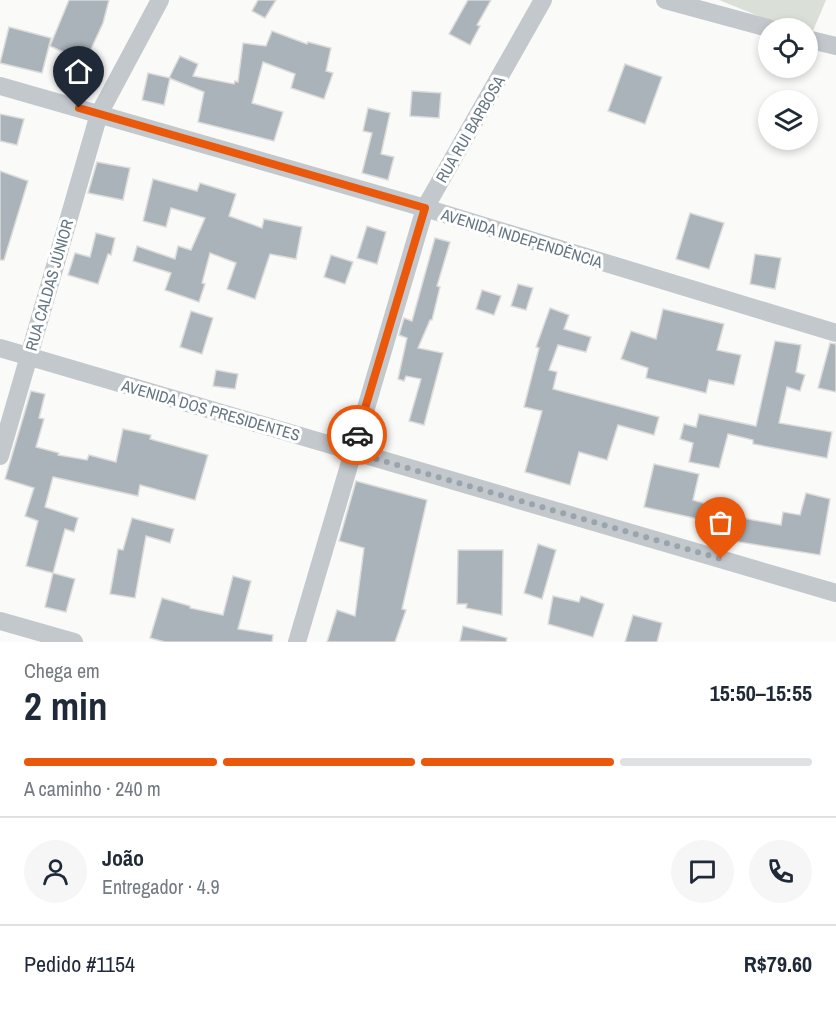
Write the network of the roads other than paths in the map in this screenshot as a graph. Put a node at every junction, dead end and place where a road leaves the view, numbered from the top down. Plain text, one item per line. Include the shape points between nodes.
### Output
1 (160, 0) edge
2 (543, 0) edge
3 (665, 0) edge
4 (758, 25) edge
5 (818, 42) edge
6 (836, 46) edge
7 (0, 86) edge
8 (99, 114) junction
9 (425, 208) junction
10 (836, 333) edge
11 (0, 348) edge
12 (29, 356) junction
13 (352, 452) junction
14 (0, 456) edge
15 (836, 593) edge
16 (0, 621) edge
17 (74, 642) edge
18 (297, 642) edge

1 - 8 street, RUA CALDAS JÚNIOR
2 - 9 street, RUA RUI BARBOSA
3 - 4 street
5 - 6 street
7 - 8 street, AVENIDA INDEPENDÊNCIA
8 - 9 street, AVENIDA INDEPENDÊNCIA
8 - 12 street, RUA CALDAS JÚNIOR
9 - 10 street, AVENIDA INDEPENDÊNCIA
9 - 13 street, RUA RUI BARBOSA
11 - 12 street, AVENIDA DOS PRESIDENTES
12 - 13 street, AVENIDA DOS PRESIDENTES
12 - 14 street, RUA CALDAS JÚNIOR
13 - 15 street, AVENIDA DOS PRESIDENTES
13 - 18 street, RUA RUI BARBOSA
16 - 17 street

